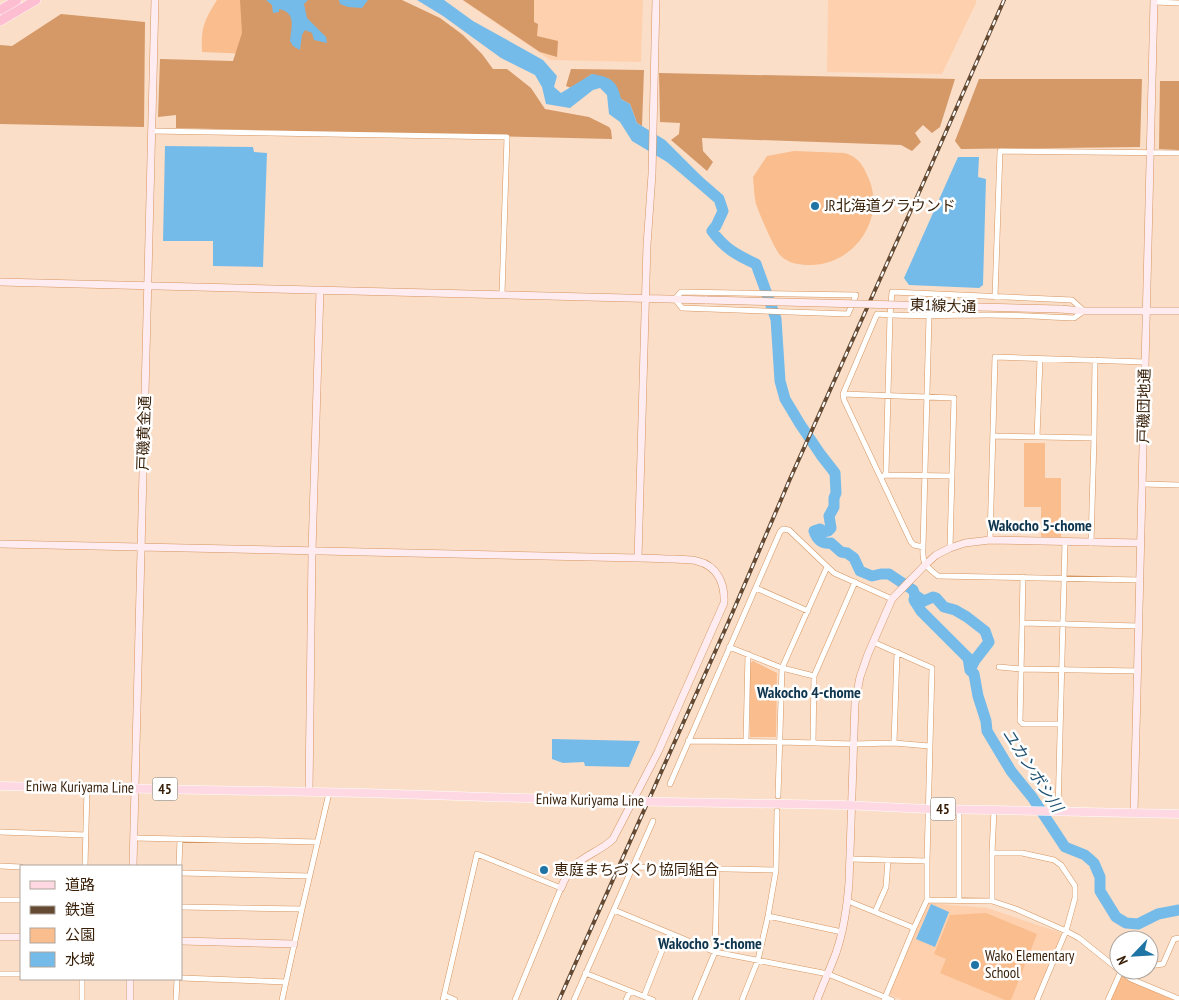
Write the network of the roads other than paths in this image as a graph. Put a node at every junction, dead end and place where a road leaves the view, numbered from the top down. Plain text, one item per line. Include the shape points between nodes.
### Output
1 (17, 0) edge
2 (36, 0) edge
3 (155, 0) edge
4 (656, 0) edge
5 (1154, 1) edge
6 (1179, 3) edge
7 (0, 10) edge
8 (0, 21) edge
9 (151, 131) junction
10 (1151, 152) junction
11 (1179, 153) edge
12 (0, 282) edge
13 (148, 286) junction
14 (320, 290) junction
15 (502, 294) junction
16 (931, 294) junction
17 (995, 297) junction
18 (646, 298) junction
19 (675, 299) junction
20 (1147, 310) junction
21 (1084, 311) junction
22 (1179, 311) edge
23 (890, 315) junction
24 (929, 316) junction
25 (1040, 359) junction
26 (1095, 360) junction
27 (1145, 362) junction
28 (843, 394) junction
29 (888, 395) junction
30 (927, 396) junction
31 (993, 436) junction
32 (1037, 437) junction
33 (1094, 438) junction
34 (883, 476) junction
35 (924, 476) junction
36 (952, 476) junction
37 (1142, 484) junction
38 (1179, 485) edge
39 (990, 540) junction
40 (1065, 542) junction
41 (1091, 543) junction
42 (1140, 543) junction
43 (0, 544) edge
44 (140, 546) junction
45 (923, 547) junction
46 (950, 548) junction
47 (312, 551) junction
48 (638, 558) junction
49 (925, 564) junction
50 (827, 567) junction
51 (1023, 578) junction
52 (1065, 578) junction
53 (1140, 580) junction
54 (855, 582) junction
55 (756, 588) junction
56 (892, 599) junction
57 (808, 611) junction
58 (1022, 623) junction
59 (1063, 624) junction
60 (1139, 626) junction
61 (873, 642) junction
62 (729, 647) junction
63 (897, 652) junction
64 (748, 654) junction
65 (999, 667) dead end
66 (782, 668) junction
67 (1021, 669) junction
68 (1062, 670) junction
69 (1138, 672) junction
70 (814, 676) junction
71 (1060, 724) junction
72 (688, 741) junction
73 (746, 741) junction
74 (780, 742) junction
75 (813, 743) junction
76 (894, 743) junction
77 (853, 744) junction
78 (929, 746) junction
79 (670, 784) dead end
80 (0, 786) edge
81 (87, 788) junction
82 (135, 789) junction
83 (309, 792) junction
84 (330, 793) junction
85 (778, 796) dead end
86 (851, 806) junction
87 (928, 809) junction
88 (959, 809) junction
89 (994, 810) junction
90 (777, 811) dead end
91 (1056, 812) junction
92 (1134, 813) junction
93 (1179, 814) edge
94 (653, 821) dead end
95 (0, 832) edge
96 (86, 835) junction
97 (134, 838) junction
98 (180, 839) junction
99 (318, 842) junction
100 (992, 854) junction
101 (850, 859) junction
102 (888, 860) junction
103 (927, 861) junction
104 (85, 865) edge
105 (133, 865) edge
106 (180, 865) edge
107 (0, 866) edge
108 (20, 867) edge
109 (632, 867) junction
110 (717, 868) junction
111 (776, 870) junction
112 (182, 873) edge
113 (310, 876) junction
114 (561, 888) junction
115 (0, 900) edge
116 (20, 900) edge
117 (927, 900) junction
118 (959, 900) junction
119 (848, 901) junction
120 (992, 901) junction
121 (182, 907) edge
122 (302, 909) junction
123 (614, 910) junction
124 (875, 912) junction
125 (768, 916) junction
126 (914, 928) junction
127 (1066, 931) junction
128 (842, 932) junction
129 (670, 933) junction
130 (0, 937) edge
131 (20, 937) edge
132 (1179, 938) edge
133 (182, 941) edge
134 (294, 944) junction
135 (715, 952) junction
136 (758, 960) junction
137 (1109, 961) edge
138 (1159, 965) edge
139 (585, 973) junction
140 (0, 974) edge
141 (20, 974) edge
142 (828, 974) junction
143 (182, 978) edge
144 (82, 980) edge
145 (130, 980) edge
146 (177, 980) edge
147 (1117, 980) edge
148 (1133, 980) edge
149 (286, 982) junction
150 (630, 991) junction
151 (644, 996) junction
152 (443, 998) edge
153 (884, 999) edge
154 (1179, 999) edge
155 (82, 1000) edge
156 (130, 1000) edge
157 (176, 1000) edge
158 (282, 1000) edge
159 (455, 1000) edge
160 (515, 1000) edge
161 (574, 1000) edge
162 (626, 1000) edge
163 (653, 1000) edge
164 (695, 1000) edge
165 (742, 1000) edge
166 (817, 1000) edge
167 (892, 1000) edge
168 (1037, 1000) edge
169 (1108, 1000) edge

1 - 7 highway
2 - 8 highway
3 - 9 street, 戸磯黄金通
4 - 18 street
5 - 6 street
5 - 10 street, 戸磯団地通
9 - 13 street, 戸磯黄金通
9 - 15 street via 507,137
10 - 11 street
10 - 17 street via 1000,151
10 - 20 street, 戸磯団地通
12 - 13 street, 東1線大通
13 - 14 street, 東1線大通
13 - 44 street, 戸磯黄金通
14 - 15 street, 東1線大通
14 - 47 street
15 - 18 street, 東1線大通
16 - 17 street
16 - 23 street via 892,292
16 - 24 street
17 - 21 street via 1072,300
18 - 19 street, 東1線大通
18 - 48 street
19 - 19 street via 682,308 848,314 856,294 681,292
19 - 21 street, 東1線大通, bridge
20 - 21 street, 東1線大通
20 - 22 street, 東1線大通
20 - 27 street, 戸磯団地通
21 - 24 street via 1074,318
23 - 24 street
23 - 28 street via 877,314
23 - 29 street
24 - 30 street
25 - 26 street
25 - 31 street via 995,358
25 - 32 street
26 - 27 street
26 - 33 street
27 - 37 street, 戸磯団地通
28 - 29 street
28 - 34 street
29 - 30 street
29 - 34 street via 886,472
30 - 35 street
30 - 36 street via 954,398
31 - 32 street
31 - 39 street
32 - 33 street
33 - 41 street
34 - 35 street
34 - 45 street via 911,542
35 - 36 street
35 - 45 street
36 - 46 street
37 - 38 street
37 - 42 street, 戸磯団地通
39 - 40 street
39 - 46 street
40 - 41 street
40 - 52 street
41 - 42 street
42 - 53 street, 戸磯団地通
43 - 44 street
44 - 47 street
44 - 82 street, 戸磯黄金通
45 - 49 street
46 - 49 street
47 - 48 street
47 - 83 street
48 - 114 street via 696,560 707,564 723,585 724,603 658,752 613,839 573,866
49 - 51 street via 938,576
49 - 56 street
50 - 54 street
50 - 55 street via 789,530 783,529
50 - 57 street
51 - 52 street
51 - 58 street
52 - 53 street
52 - 59 street
53 - 60 street, 戸磯団地通
54 - 56 street
54 - 70 street
55 - 57 street
55 - 62 street
56 - 61 street
57 - 66 street
58 - 59 street
58 - 67 street
59 - 60 street
59 - 68 street
60 - 69 street, 戸磯団地通
61 - 63 street
61 - 77 street via 858,685
62 - 64 street
62 - 72 street
63 - 76 street
63 - 78 street via 932,668
64 - 66 street
64 - 73 street
65 - 67 street
66 - 70 street
66 - 74 street
67 - 68 street
67 - 71 street via 1020,721 1023,724
68 - 69 street
68 - 71 street
69 - 92 street, 戸磯団地通
70 - 75 street
71 - 91 street
72 - 73 street
72 - 79 street
73 - 74 street
74 - 75 street
74 - 85 street
75 - 77 street
76 - 77 street
76 - 78 street
77 - 86 street
78 - 87 street
80 - 81 main road, Eniwa Kuriyama Line / 45
81 - 82 main road, Eniwa Kuriyama Line / 45
81 - 96 street
82 - 83 main road, Eniwa Kuriyama Line / 45
82 - 97 street, 戸磯黄金通
83 - 84 main road, Eniwa Kuriyama Line / 45
84 - 86 main road, Eniwa Kuriyama Line / 45, bridge
84 - 99 street
86 - 87 main road, Eniwa Kuriyama Line / 45
86 - 101 street
87 - 88 main road, Eniwa Kuriyama Line / 45
87 - 103 street
88 - 89 main road, Eniwa Kuriyama Line / 45
88 - 118 street
89 - 91 main road, Eniwa Kuriyama Line / 45
89 - 100 street
90 - 111 street
91 - 92 main road, Eniwa Kuriyama Line / 45
92 - 93 main road, Eniwa Kuriyama Line / 45
94 - 109 street
95 - 96 street
96 - 104 street
97 - 98 street
97 - 105 street, 戸磯黄金通
98 - 99 street
98 - 106 street
99 - 113 street
100 - 120 street
100 - 127 street via 1022,853 1054,860 1061,865 1075,886
101 - 102 street
101 - 119 street
102 - 103 street
102 - 124 street via 886,887
103 - 117 street
107 - 108 street
109 - 110 street
109 - 123 street
110 - 111 street
110 - 135 street
111 - 125 street
112 - 113 street
113 - 122 street
114 - 152 street via 477,854
114 - 160 street
115 - 116 street
117 - 118 street
117 - 126 street
118 - 120 street
119 - 124 street
119 - 128 street
120 - 127 street
121 - 122 street
122 - 134 street
123 - 129 street
123 - 139 street
124 - 126 street
125 - 128 street
125 - 136 street
126 - 153 street
127 - 137 street
127 - 168 street
128 - 142 street
129 - 135 street
129 - 151 street
130 - 131 street
132 - 138 street via 1174,938 1163,964
133 - 134 street
134 - 149 street
135 - 136 street
135 - 164 street
136 - 142 street
136 - 165 street
139 - 150 street
139 - 161 street
140 - 141 street
142 - 153 street
142 - 166 street
143 - 149 street
144 - 155 street
145 - 156 street
146 - 157 street
147 - 169 street
148 - 154 street
149 - 158 street
150 - 151 street
150 - 162 street
151 - 163 street
152 - 159 street
153 - 167 street

